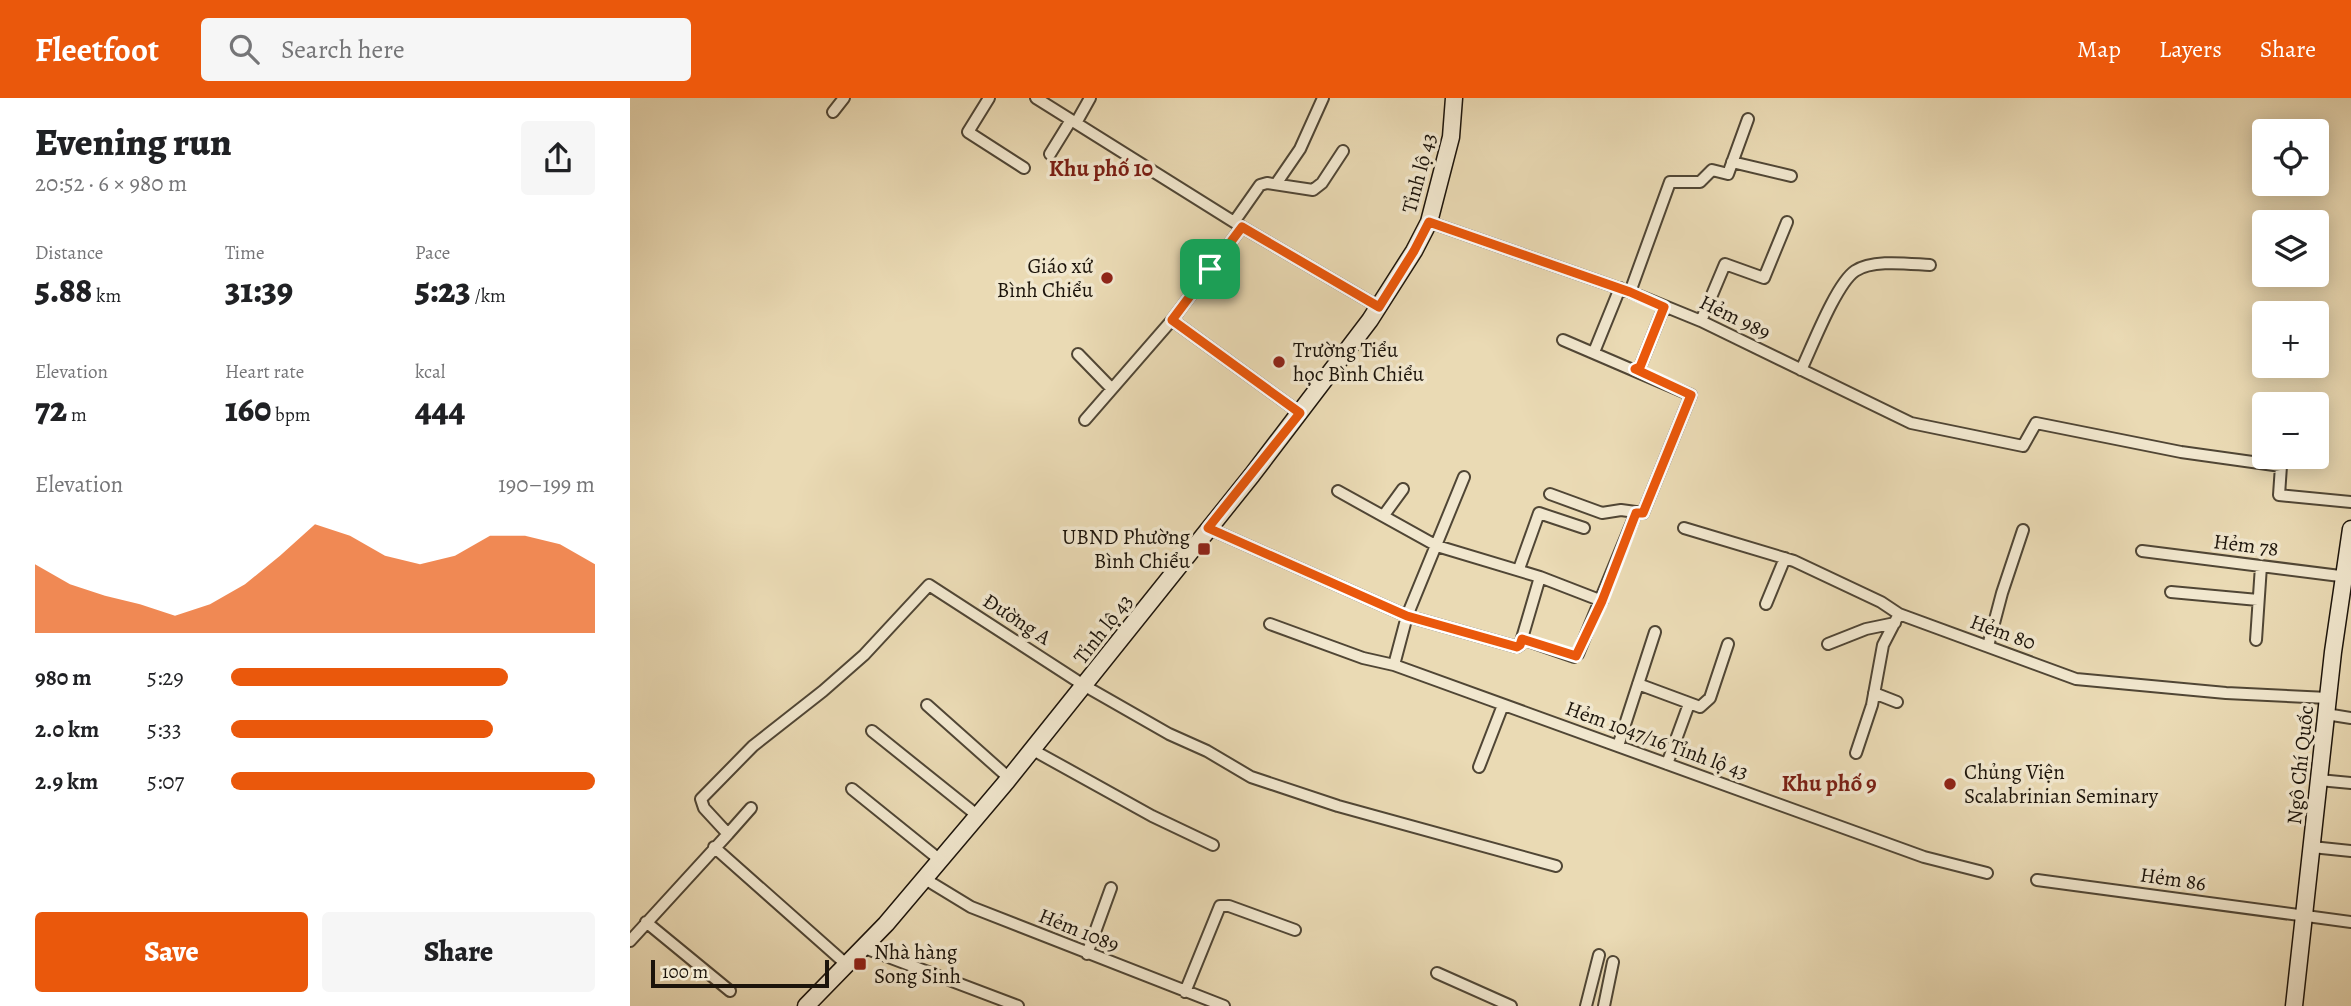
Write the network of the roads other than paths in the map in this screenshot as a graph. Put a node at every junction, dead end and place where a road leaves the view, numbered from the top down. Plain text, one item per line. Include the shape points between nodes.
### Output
1 (844, 98) edge
2 (989, 98) edge
3 (1036, 98) edge
4 (1090, 98) edge
5 (1323, 98) edge
6 (1454, 98) edge
7 (833, 112) dead end
8 (1748, 119) dead end
9 (1073, 121) junction
10 (1343, 151) dead end
11 (1050, 154) dead end
12 (1732, 163) junction
13 (1024, 168) dead end
14 (1791, 176) dead end
15 (1276, 184) junction
16 (1429, 222) junction
17 (1787, 222) dead end
18 (1238, 224) junction
19 (1930, 265) dead end
20 (1625, 290) junction
21 (1379, 307) junction
22 (1664, 307) junction
23 (1172, 320) junction
24 (1701, 321) junction
25 (1563, 340) dead end
26 (1594, 352) junction
27 (1078, 355) dead end
28 (1635, 369) junction
29 (1801, 370) junction
30 (1112, 389) junction
31 (1300, 413) junction
32 (1085, 420) dead end
33 (1464, 477) dead end
34 (1403, 489) dead end
35 (1338, 491) dead end
36 (1550, 494) dead end
37 (2351, 502) edge
38 (1636, 513) junction
39 (1384, 515) junction
40 (1208, 528) junction
41 (1584, 528) dead end
42 (1684, 528) dead end
43 (2351, 529) edge
44 (2023, 530) dead end
45 (1437, 545) junction
46 (2142, 551) dead end
47 (1785, 558) junction
48 (2261, 566) junction
49 (1519, 569) junction
50 (1540, 577) junction
51 (2348, 577) edge
52 (2171, 592) dead end
53 (2259, 600) junction
54 (1602, 601) junction
55 (1766, 604) dead end
56 (1407, 616) junction
57 (1897, 618) junction
58 (1270, 624) dead end
59 (1655, 632) dead end
60 (1522, 639) junction
61 (2256, 640) dead end
62 (1728, 644) dead end
63 (1828, 644) dead end
64 (1988, 646) junction
65 (1394, 665) junction
66 (1638, 684) junction
67 (1085, 686) junction
68 (1874, 693) junction
69 (1897, 702) dead end
70 (1689, 704) junction
71 (927, 705) dead end
72 (1503, 705) junction
73 (2327, 706) junction
74 (2351, 718) edge
75 (872, 731) dead end
76 (1618, 746) junction
77 (1033, 750) junction
78 (1856, 753) dead end
79 (1667, 764) junction
80 (1479, 767) dead end
81 (1009, 778) junction
82 (2319, 780) junction
83 (2351, 783) edge
84 (852, 789) dead end
85 (751, 808) dead end
86 (978, 816) junction
87 (728, 834) junction
88 (1213, 845) dead end
89 (714, 847) junction
90 (2312, 847) junction
91 (2351, 851) edge
92 (940, 860) junction
93 (1556, 866) dead end
94 (1987, 873) dead end
95 (925, 879) junction
96 (2037, 880) dead end
97 (1111, 888) dead end
98 (2304, 916) junction
99 (646, 922) junction
100 (2351, 922) edge
101 (1295, 930) dead end
102 (630, 941) edge
103 (862, 947) junction
104 (1087, 954) junction
105 (1599, 955) dead end
106 (1614, 962) dead end
107 (846, 964) junction
108 (1437, 973) dead end
109 (730, 991) dead end
110 (1185, 992) junction
111 (809, 1005) edge
112 (1018, 1006) edge
113 (1224, 1006) edge
114 (1511, 1006) edge
115 (1586, 1006) edge
116 (1604, 1006) edge
117 (2294, 1006) edge

1 - 7 street
2 - 13 street via 968,132
3 - 9 street
4 - 9 street
5 - 15 street via 1300,149
6 - 16 main road, Tỉnh lộ 43 via 1451,136
8 - 12 street
9 - 11 street
9 - 18 street
10 - 15 street via 1316,188
12 - 14 street
12 - 20 street via 1728,174 1712,170 1700,182 1670,181
15 - 18 street via 1259,185
16 - 20 street, Hẻm 989
16 - 21 main road, Tỉnh lộ 43
17 - 24 street via 1764,278 1725,264
18 - 21 street
18 - 23 street
19 - 29 street via 1886,262 1856,270 1842,285
20 - 22 street, Hẻm 989
20 - 26 street
21 - 31 main road, Tỉnh lộ 43
22 - 24 street, Hẻm 989
22 - 28 street via 1640,367
23 - 30 street
23 - 31 street
24 - 29 street, Hẻm 989
25 - 26 street
26 - 28 street
27 - 30 street
28 - 38 street via 1691,395 1643,513
29 - 37 street, Hẻm 989 via 1911,423 2023,446 2036,423 2281,466 2279,495
30 - 32 street
31 - 40 main road, Tỉnh lộ 43
33 - 45 street
34 - 39 street
35 - 39 street
36 - 38 street via 1602,513
38 - 54 street
39 - 45 street
40 - 56 street
40 - 67 main road, Tỉnh lộ 43
41 - 49 street via 1538,513
42 - 47 street, Hẻm 80
43 - 51 main road, Ngô Chí Quốc
44 - 64 street
45 - 49 street
45 - 56 street
46 - 48 street, Hẻm 78
47 - 55 street
47 - 57 street, Hẻm 80 via 1881,601
48 - 51 street, Hẻm 78
48 - 53 street
49 - 50 street
50 - 54 street
50 - 60 street
51 - 73 main road, Ngô Chí Quốc
52 - 53 street
53 - 61 street
54 - 60 street via 1576,656
56 - 60 street via 1517,647
56 - 65 street
57 - 63 street
57 - 64 street, Hẻm 80
57 - 68 street via 1882,645
58 - 65 street, Hẻm 1047/16 Tỉnh lộ 43
59 - 66 street
62 - 70 street via 1706,704
64 - 73 street, Hẻm 80 via 2076,679
65 - 72 street, Hẻm 1047/16 Tỉnh lộ 43
66 - 70 street
66 - 76 street
67 - 77 main road, Tỉnh lộ 43
67 - 87 street, Đường A via 929,585 864,654 753,746 701,799
67 - 93 street, Đường A via 1251,777
68 - 69 street
68 - 78 street
70 - 79 street
71 - 81 street
72 - 76 street, Hẻm 1047/16 Tỉnh lộ 43
72 - 80 street
73 - 74 street, Hẻm 80
73 - 82 main road, Ngô Chí Quốc
75 - 86 street
76 - 79 street, Hẻm 1047/16 Tỉnh lộ 43
77 - 81 main road, Tỉnh lộ 43
77 - 88 street
79 - 94 street, Hẻm 1047/16 Tỉnh lộ 43 via 1924,857
81 - 86 main road, Tỉnh lộ 43
82 - 83 street
82 - 90 main road, Ngô Chí Quốc
84 - 92 street
85 - 87 street
86 - 92 main road, Tỉnh lộ 43
87 - 89 street
89 - 99 street
89 - 107 street
90 - 91 street
90 - 98 main road, Ngô Chí Quốc
92 - 95 main road, Tỉnh lộ 43
95 - 103 main road, Tỉnh lộ 43
95 - 104 street, Hẻm 1089 via 971,907
96 - 98 street, Hẻm 86
97 - 104 street
98 - 100 street, Hẻm 86
98 - 117 main road, Ngô Chí Quốc
99 - 102 street
99 - 109 street
101 - 110 street via 1220,906
103 - 107 main road, Tỉnh lộ 43
103 - 112 street
104 - 110 street, Hẻm 1089
105 - 115 street
106 - 116 street
107 - 111 main road, Tỉnh lộ 43
108 - 114 street
110 - 113 street, Hẻm 1089

